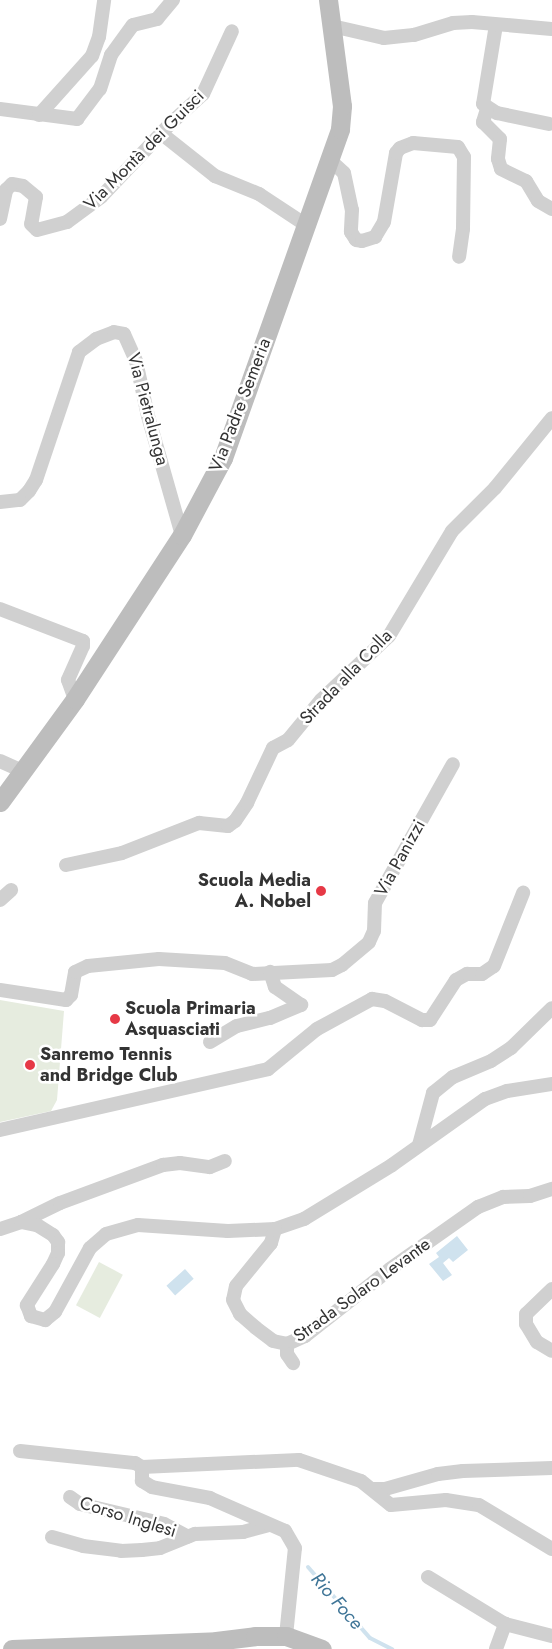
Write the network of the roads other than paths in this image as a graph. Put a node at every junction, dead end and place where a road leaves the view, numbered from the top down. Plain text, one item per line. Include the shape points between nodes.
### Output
1 (104, 0) edge
2 (172, 0) edge
3 (328, 0) edge
4 (496, 24) junction
5 (332, 26) junction
6 (552, 29) edge
7 (232, 30) dead end
8 (0, 109) edge
9 (487, 109) junction
10 (39, 115) junction
11 (549, 124) dead end
12 (162, 134) junction
13 (330, 160) junction
14 (552, 209) edge
15 (0, 219) edge
16 (306, 225) junction
17 (459, 257) dead end
18 (552, 418) edge
19 (0, 502) edge
20 (182, 535) junction
21 (6, 611) edge
22 (75, 699) junction
23 (0, 761) edge
24 (453, 764) dead end
25 (22, 771) junction
26 (0, 802) edge
27 (66, 865) dead end
28 (11, 890) dead end
29 (523, 893) dead end
30 (0, 900) edge
31 (270, 972) junction
32 (0, 990) edge
33 (552, 1008) edge
34 (210, 1042) dead end
35 (552, 1084) edge
36 (0, 1130) edge
37 (419, 1145) junction
38 (225, 1161) dead end
39 (552, 1190) edge
40 (21, 1222) junction
41 (0, 1229) edge
42 (275, 1229) junction
43 (552, 1290) edge
44 (287, 1344) junction
45 (552, 1351) edge
46 (293, 1363) dead end
47 (20, 1451) dead end
48 (141, 1468) junction
49 (552, 1468) edge
50 (374, 1489) junction
51 (70, 1497) dead end
52 (269, 1525) junction
53 (52, 1537) dead end
54 (188, 1537) junction
55 (552, 1549) edge
56 (428, 1577) dead end
57 (505, 1624) junction
58 (286, 1636) junction
59 (552, 1636) edge
60 (12, 1649) edge
61 (322, 1649) edge
62 (496, 1649) edge

1 - 10 street via 99,37 92,56
2 - 10 street via 157,19 134,25 114,50 100,89 81,116
3 - 5 main road, Via Padre Semeria
4 - 5 street via 453,23 414,35 384,38
4 - 6 street
4 - 9 street via 483,104
5 - 13 main road, Via Padre Semeria via 342,106 340,128
7 - 12 street, Via Montà dei Guisci via 203,94
8 - 10 street
9 - 11 street
9 - 14 street via 483,122 500,140 498,159 501,169 526,181 538,201
12 - 15 street, Via Montà dei Guisci via 102,197 66,222 45,229 33,228 36,197 23,186 12,184 6,190
12 - 16 street via 215,176 259,194
13 - 16 main road, Via Padre Semeria
13 - 17 street via 344,173 352,210 351,232 356,240 362,241 375,237 384,222 400,148 413,143 458,147 464,157 463,229
16 - 20 main road, Via Padre Semeria via 223,458
18 - 27 street, Strada alla Colla via 495,488 452,530 389,636 321,700 288,740 273,748 247,803 234,821 228,826 199,823 122,853
19 - 20 street, Via Pietralunga via 20,500 29,491 36,480 80,352 96,339 114,332 124,334 136,361
20 - 22 main road, Via Padre Semeria
21 - 22 street via 83,641 84,646 68,680
22 - 25 main road, Via Padre Semeria
23 - 25 street
24 - 31 street, Via Panizzi via 375,903 374,931 365,946 332,970
25 - 26 main road, Via Padre Semeria
28 - 30 street
29 - 36 street via 494,966 482,974 468,974 456,980 437,1010 425,1020 385,1001 367,1000 317,1029 279,1063 263,1071
31 - 32 street, Via Panizzi via 252,974 225,963 159,959 88,966 75,972 71,995 66,1000
31 - 34 street via 275,986 301,1005 270,1018 237,1026
33 - 37 street via 511,1048 491,1061 453,1077 433,1093
35 - 37 street via 507,1091 485,1099
37 - 42 street via 304,1219
38 - 40 street via 210,1167 163,1164 60,1203
39 - 44 street, Strada Solaro Levante via 530,1196 502,1197 478,1207 390,1269 305,1336
40 - 41 street
40 - 42 street via 46,1230 58,1242 53,1264 27,1304 31,1316 45,1320 55,1312 90,1248 106,1234 120,1228 138,1225 228,1231
42 - 44 street, Strada Solaro Levante via 271,1243 236,1286 233,1300 240,1314 256,1328 273,1341
43 - 45 street via 526,1314 526,1324 537,1342
44 - 46 street via 287,1354
47 - 48 street via 136,1463
48 - 50 street via 298,1460 328,1468
48 - 52 street via 142,1481 152,1487 210,1498
49 - 50 street via 463,1471 438,1474 385,1490
50 - 55 street via 391,1505 446,1500 478,1505
51 - 54 street, Corso Inglesi via 80,1504 164,1524
52 - 54 street via 243,1532
52 - 58 street via 285,1531 295,1548
53 - 54 street via 121,1552 160,1548
56 - 57 street
57 - 59 street
57 - 62 street
58 - 60 main road
58 - 61 main road

